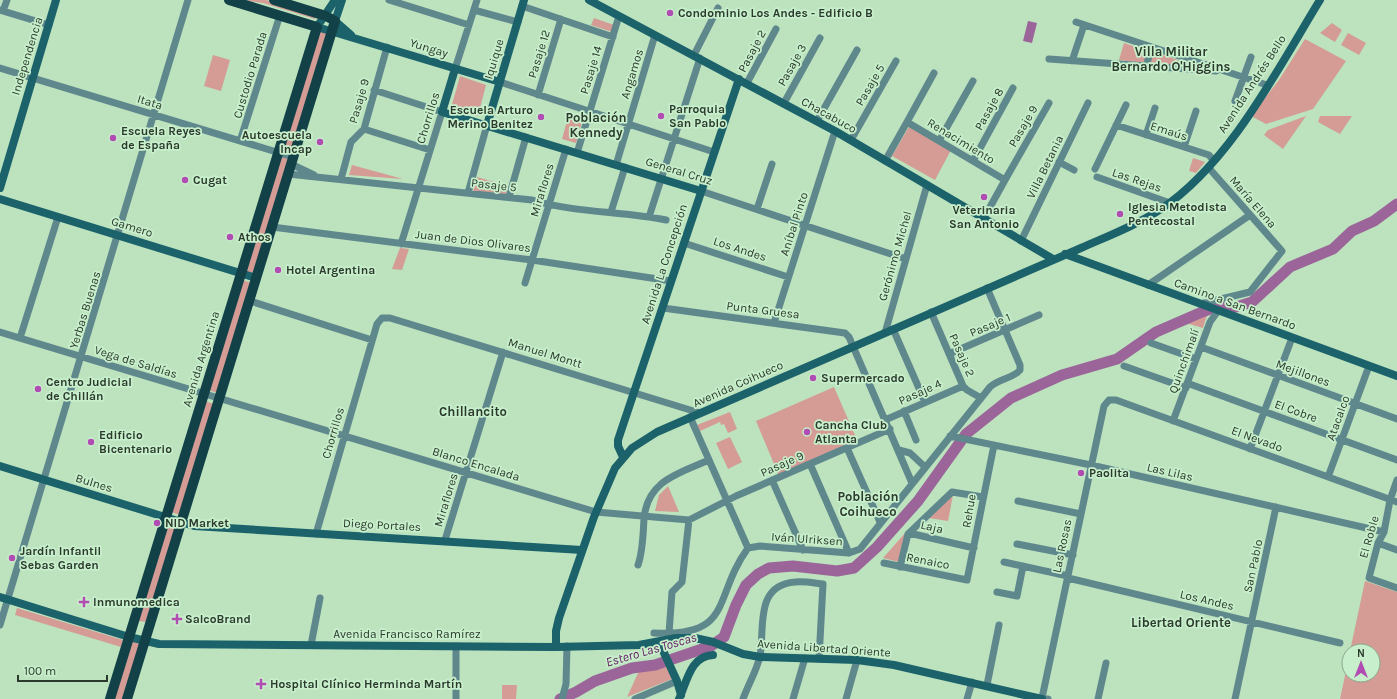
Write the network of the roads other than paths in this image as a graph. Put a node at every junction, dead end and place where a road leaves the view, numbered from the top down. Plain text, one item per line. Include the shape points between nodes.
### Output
1 (7, 0) edge
2 (56, 0) edge
3 (188, 0) edge
4 (229, 0) edge
5 (274, 0) edge
6 (335, 0) edge
7 (342, 0) edge
8 (389, 0) edge
9 (477, 0) edge
10 (589, 0) edge
11 (1320, 0) edge
12 (400, 2) edge
13 (523, 3) edge
14 (718, 8) dead end
15 (2, 10) edge
16 (474, 10) junction
17 (280, 15) junction
18 (326, 16) junction
19 (619, 16) junction
20 (561, 20) junction
21 (518, 22) junction
22 (1076, 22) dead end
23 (49, 25) junction
24 (469, 25) junction
25 (1084, 25) junction
26 (334, 26) junction
27 (317, 27) junction
28 (776, 29) dead end
29 (655, 35) junction
30 (613, 37) junction
31 (820, 38) dead end
32 (387, 47) junction
33 (1152, 47) junction
34 (857, 50) dead end
35 (697, 56) junction
36 (1251, 57) dead end
37 (1049, 59) dead end
38 (896, 61) dead end
39 (1072, 61) junction
40 (1146, 66) junction
41 (0, 68) edge
42 (455, 69) junction
43 (1228, 72) junction
44 (934, 73) dead end
45 (33, 78) junction
46 (739, 78) junction
47 (1244, 78) junction
48 (500, 82) junction
49 (973, 82) dead end
50 (747, 83) junction
51 (1267, 85) junction
52 (1013, 88) dead end
53 (374, 90) junction
54 (538, 95) junction
55 (1235, 101) dead end
56 (784, 103) junction
57 (1049, 103) dead end
58 (1088, 103) dead end
59 (1126, 105) dead end
60 (1155, 108) dead end
61 (1196, 111) dead end
62 (442, 112) junction
63 (590, 112) junction
64 (154, 115) junction
65 (818, 122) junction
66 (907, 122) junction
67 (628, 124) junction
68 (487, 125) junction
69 (1116, 125) junction
70 (364, 129) junction
71 (835, 131) junction
72 (1146, 135) junction
73 (526, 137) junction
74 (674, 139) junction
75 (851, 140) junction
76 (240, 141) junction
77 (939, 141) junction
78 (1184, 147) junction
79 (566, 149) junction
80 (430, 150) junction
81 (278, 152) junction
82 (714, 152) junction
83 (577, 153) junction
84 (292, 160) junction
85 (885, 161) junction
86 (973, 161) junction
87 (1059, 162) junction
88 (1211, 163) junction
89 (772, 164) dead end
90 (616, 165) junction
91 (625, 167) junction
92 (1095, 169) dead end
93 (1074, 170) dead end
94 (288, 174) junction
95 (318, 177) junction
96 (1097, 177) dead end
97 (661, 178) junction
98 (341, 179) junction
99 (1005, 180) junction
100 (927, 185) junction
101 (419, 187) junction
102 (0, 188) edge
103 (701, 190) junction
104 (468, 193) junction
105 (509, 197) junction
106 (0, 199) edge
107 (1170, 203) junction
108 (548, 205) junction
109 (757, 209) junction
110 (611, 212) junction
111 (1250, 215) junction
112 (58, 217) junction
113 (649, 217) junction
114 (984, 218) junction
115 (666, 220) dead end
116 (805, 225) junction
117 (272, 227) junction
118 (119, 236) junction
119 (1021, 240) junction
120 (684, 243) junction
121 (401, 244) junction
122 (1065, 254) junction
123 (906, 259) junction
124 (532, 260) junction
125 (1053, 260) junction
126 (241, 273) junction
127 (788, 277) junction
128 (256, 278) junction
129 (671, 282) junction
130 (525, 283) dead end
131 (1148, 285) junction
132 (987, 288) junction
133 (250, 301) junction
134 (1202, 305) junction
135 (663, 308) junction
136 (1216, 310) junction
137 (931, 312) junction
138 (1040, 315) dead end
139 (382, 318) joint
140 (774, 323) junction
141 (893, 329) junction
142 (1005, 330) junction
143 (0, 332) edge
144 (885, 333) junction
145 (20, 338) junction
146 (1292, 338) junction
147 (372, 340) junction
148 (1151, 343) dead end
149 (853, 347) junction
150 (1201, 347) junction
151 (503, 352) junction
152 (949, 354) junction
153 (82, 357) junction
154 (1196, 359) junction
155 (1124, 366) dead end
156 (1369, 366) junction
157 (1278, 376) junction
158 (1397, 376) edge
159 (963, 386) junction
160 (1187, 386) junction
161 (634, 392) junction
162 (204, 394) junction
163 (981, 398) junction
164 (219, 400) junction
165 (1108, 400) joint
166 (925, 402) junction
167 (1355, 404) junction
168 (1264, 411) junction
169 (904, 412) junction
170 (700, 413) junction
171 (690, 417) junction
172 (1397, 419) edge
173 (885, 420) junction
174 (1174, 421) junction
175 (890, 429) junction
176 (344, 437) junction
177 (954, 437) junction
178 (916, 440) dead end
179 (1342, 440) junction
180 (994, 445) junction
181 (847, 448) junction
182 (1250, 449) junction
183 (899, 450) junction
184 (622, 457) junction
185 (709, 460) junction
186 (1397, 460) edge
187 (810, 464) junction
188 (1091, 465) junction
189 (0, 466) edge
190 (925, 467) junction
191 (466, 473) junction
192 (1328, 477) junction
193 (44, 480) junction
194 (772, 480) junction
195 (1397, 480) edge
196 (912, 483) junction
197 (983, 497) junction
198 (1018, 501) dead end
199 (1393, 501) edge
200 (727, 502) junction
201 (1276, 508) junction
202 (596, 512) junction
203 (1081, 514) junction
204 (644, 515) junction
205 (166, 517) junction
206 (689, 520) junction
207 (181, 522) junction
208 (880, 522) junction
209 (1384, 532) junction
210 (909, 533) junction
211 (316, 534) junction
212 (445, 540) junction
213 (1378, 543) junction
214 (1017, 544) dead end
215 (748, 548) junction
216 (974, 548) junction
217 (582, 550) junction
218 (803, 550) junction
219 (1397, 550) edge
220 (849, 553) junction
221 (1073, 555) junction
222 (1004, 562) dead end
223 (884, 564) dead end
224 (638, 565) dead end
225 (1023, 566) junction
226 (900, 567) junction
227 (1068, 577) junction
228 (967, 580) joint
229 (1397, 588) edge
230 (997, 592) dead end
231 (4, 598) edge
232 (320, 598) dead end
233 (1252, 622) junction
234 (0, 625) edge
235 (999, 625) dead end
236 (654, 632) dead end
237 (129, 637) junction
238 (669, 637) junction
239 (145, 641) junction
240 (659, 642) junction
241 (1340, 643) dead end
242 (311, 645) junction
243 (456, 646) junction
244 (556, 646) junction
245 (567, 646) junction
246 (713, 655) dead end
247 (123, 656) junction
248 (760, 657) junction
249 (805, 658) junction
250 (819, 659) junction
251 (857, 660) junction
252 (1106, 663) dead end
253 (137, 666) junction
254 (677, 681) junction
255 (972, 682) junction
256 (987, 685) junction
257 (563, 696) edge
258 (680, 697) edge
259 (110, 699) edge
260 (127, 699) edge
261 (456, 699) edge
262 (635, 699) edge
263 (743, 699) edge
264 (793, 699) edge
265 (846, 699) edge
266 (967, 699) edge
267 (1044, 699) edge
268 (1098, 699) edge
269 (1235, 699) edge

1 - 15 street
2 - 23 street, Independencia
3 - 64 street, Yerbas Buenas
4 - 17 main road
5 - 18 main road
6 - 18 street
7 - 26 street
8 - 12 street
9 - 16 street, Chorrillos
10 - 19 street, Chacabuco
11 - 51 street, Avenida Andrés Bello
12 - 24 street
13 - 20 street
13 - 21 street, Iquique
14 - 35 street
15 - 23 street
16 - 21 street
16 - 24 street, Chorrillos
17 - 27 main road
17 - 76 street, Custodio Parada
18 - 26 main road
18 - 27 street
19 - 29 street, Chacabuco
19 - 30 street, Pasaje 14
20 - 30 street
20 - 54 street, Pasaje 12
21 - 48 street, Iquique
22 - 25 street
23 - 45 street, Independencia
24 - 42 street, Chorrillos
25 - 33 street
25 - 39 street
26 - 27 street
26 - 32 street, Yungay via 351,36
26 - 84 main road
27 - 81 main road, Avenida Argentina
28 - 50 street, Pasaje 2
29 - 35 street, Chacabuco
29 - 67 street, Angamos
30 - 63 street, Pasaje 14
31 - 56 street, Pasaje 3
32 - 42 street, Yungay
32 - 53 street, Pasaje 9
33 - 40 street
33 - 43 street
34 - 65 street
35 - 46 street, Chacabuco
35 - 74 street
36 - 47 street
37 - 39 street
38 - 75 street, Pasaje 5
39 - 40 street
40 - 43 street
41 - 45 street, Itata
42 - 48 street, Yungay
42 - 62 street, Chorrillos
43 - 47 street
44 - 66 street
45 - 64 street, Itata
45 - 102 street, Independencia
46 - 50 street, Chacabuco
46 - 82 street, Avenida La Concepción
47 - 51 street
47 - 55 street
48 - 54 street
48 - 68 street, Iquique
49 - 77 street
50 - 56 street, Chacabuco
51 - 88 street, Avenida Andrés Bello via 1241,127
52 - 86 street, Pasaje 8
53 - 62 street
53 - 70 street, Pasaje 9
54 - 63 street
56 - 65 street, Chacabuco
57 - 99 street, Pasaje 9
58 - 87 street, Villa Betania
59 - 69 street
60 - 72 street
61 - 78 street
62 - 68 street, General Cruz
62 - 80 street, Chorrillos
63 - 67 street
63 - 83 street, Pasaje 14
64 - 76 street, Itata
64 - 118 street, Yerbas Buenas
65 - 71 street, Chacabuco
66 - 77 street, Renacimiento
66 - 85 street
67 - 74 street
67 - 90 street, Angamos
68 - 73 street, General Cruz
68 - 104 street
69 - 72 street, Emaús
69 - 92 street
70 - 80 street
70 - 98 street, Pasaje 9 via 351,142
71 - 75 street, Chacabuco
71 - 116 street, Aníbal Pinto
72 - 78 street, Emaús
73 - 79 street, General Cruz
73 - 105 street
74 - 82 street
74 - 97 street
75 - 85 street, Chacabuco
76 - 81 street, Itata
77 - 86 street, Renacimiento
78 - 88 street, Emaús via 1210,156
79 - 83 street, General Cruz
79 - 108 street, Miraflores
80 - 101 street, Chorrillos
81 - 84 street, Itata
81 - 126 main road, Avenida Argentina
82 - 103 street, Avenida La Concepción
83 - 90 street, General Cruz
84 - 94 main road
84 - 95 street, Pasaje 5
85 - 100 street, Chacabuco
86 - 99 street, Renacimiento
87 - 93 street
87 - 119 street, Villa Betania
88 - 107 street, Avenida Andrés Bello
88 - 111 street, María Elena
89 - 109 street
90 - 91 street, General Cruz
91 - 97 street, General Cruz
91 - 110 street
94 - 95 street, Pasaje 5
94 - 117 main road
95 - 98 street, Pasaje 5
96 - 107 street, Las Rejas
97 - 103 street, General Cruz
97 - 113 street
98 - 101 street, Pasaje 5
99 - 114 street
100 - 114 street, Chacabuco
100 - 123 street, Gerónimo Michel
101 - 104 street, Pasaje 5
101 - 121 street, Chorrillos
103 - 109 street, General Cruz
103 - 120 street, Avenida La Concepción
104 - 105 street, Pasaje 5
105 - 108 street, Pasaje 5
106 - 112 street, Gamero
107 - 122 street, Avenida Andrés Bello via 1140,221
108 - 110 street, Pasaje 5
108 - 124 street, Miraflores
109 - 116 street, General Cruz
110 - 113 street, Pasaje 5
111 - 131 street
111 - 134 street, María Elena via 1282,252 1250,292
112 - 118 street, Gamero
112 - 145 street
113 - 115 street, Pasaje 5
114 - 119 street, Chacabuco
116 - 123 street, General Cruz
116 - 127 street, Aníbal Pinto
117 - 121 street, Juan de Dios Olivares
117 - 128 main road
118 - 126 street, Gamero
118 - 153 street, Yerbas Buenas
119 - 125 street, Chacabuco
120 - 127 street, Los Andes
120 - 129 street, Avenida La Concepción
121 - 124 street, Juan de Dios Olivares
122 - 125 street, Avenida Andrés Bello
122 - 131 street, Camino a San Bernardo
123 - 144 street, Gerónimo Michel
124 - 129 street, Juan de Dios Olivares
124 - 130 street, Miraflores
125 - 132 street, Avenida Coihueco
126 - 128 street, Gamero
126 - 162 main road, Avenida Argentina
127 - 140 street, Aníbal Pinto
128 - 133 main road
129 - 135 street, Avenida La Concepción
131 - 134 street, Camino a San Bernardo
132 - 137 street, Avenida Coihueco
132 - 142 street
133 - 147 street
133 - 164 main road
134 - 136 street, Camino a San Bernardo
135 - 140 street, Punta Gruesa
135 - 161 street, Avenida La Concepción
136 - 146 street, Camino a San Bernardo
136 - 150 street, Quinchimalí
137 - 141 street, Avenida Coihueco
137 - 152 street, Pasaje 2
138 - 142 street, Pasaje 1
139 - 147 street, Chorrillos via 377,324
139 - 151 street, Manuel Montt via 390,318
140 - 149 street, Punta Gruesa via 842,332 849,337
141 - 144 street, Avenida Coihueco
141 - 166 street
142 - 152 street, Pasaje 1
142 - 163 street, Iván Ulriksen via 1020,370 993,384
143 - 145 street, Vega de Saldías
144 - 149 street, Avenida Coihueco
145 - 153 street, Vega de Saldías
146 - 156 street, Camino a San Bernardo
146 - 157 street
147 - 176 street, Chorrillos
148 - 154 street
149 - 170 street, Avenida Coihueco
149 - 173 street, Punta Gruesa
150 - 154 street, Quinchimalí
150 - 157 street, Mejillones
151 - 161 street, Manuel Montt
151 - 191 street, Miraflores
152 - 159 street, Pasaje 2
153 - 162 street, Vega de Saldías
153 - 193 street, Yerbas Buenas
154 - 160 street, Quinchimalí
155 - 160 street, El Cobre
156 - 158 street, Camino a San Bernardo
156 - 167 street, Atacalco
157 - 167 street, Mejillones
157 - 168 street
159 - 163 street, Pasaje 2
159 - 166 street, Pasaje 4
160 - 168 street, El Cobre
160 - 174 street, Quinchimalí
161 - 170 street, Manuel Montt
161 - 184 street, Avenida La Concepción via 618,440
162 - 164 street, Vega de Saldías
162 - 205 main road, Avenida Argentina
163 - 177 street, Iván Ulriksen
164 - 176 street, Blanco Encalada
164 - 207 main road
165 - 174 street, El Nevado via 1116,400
165 - 188 street, Las Rosas via 1104,406
166 - 169 street, Pasaje 4
167 - 172 street, Mejillones
167 - 179 street, Atacalco
168 - 179 street, El Cobre
168 - 182 street
169 - 173 street, Pasaje 4
169 - 178 street
170 - 171 street, Avenida Coihueco
171 - 184 street, Avenida Coihueco via 643,439
171 - 185 street
173 - 175 street, Punta Gruesa
174 - 182 street, El Nevado
175 - 181 street, Pasaje 9
175 - 183 street, Punta Gruesa
176 - 191 street, Blanco Encalada
176 - 211 street, Chorrillos
177 - 180 street, Las Lilas
177 - 190 street, Iván Ulriksen
179 - 186 street, El Cobre
179 - 192 street, Atacalco
180 - 188 street, Las Lilas
180 - 197 street, Rehue
181 - 187 street, Pasaje 9
181 - 208 street
182 - 192 street, El Nevado
183 - 190 street via 910,453
183 - 196 street, Punta Gruesa
184 - 202 street, Avenida Coihueco
185 - 200 street
185 - 204 street via 663,481 653,494
187 - 194 street, Pasaje 9
187 - 220 street
188 - 201 street, Las Lilas
188 - 203 street, Las Rosas
189 - 193 street, Bulnes
190 - 196 street, Iván Ulriksen
191 - 202 street, Blanco Encalada
191 - 212 street, Miraflores
192 - 199 street, El Nevado
193 - 205 street, Bulnes
193 - 231 street, Yerbas Buenas
194 - 200 street, Pasaje 9
194 - 218 street
195 - 199 street, El Roble
196 - 208 street, Iván Ulriksen
197 - 210 street via 952,492
197 - 216 street, Rehue
198 - 203 street
199 - 209 street, El Roble
200 - 206 street
200 - 215 street
201 - 209 street, Las Lilas
201 - 233 street, San Pablo
202 - 204 street, Blanco Encalada
202 - 217 street, Avenida Coihueco
203 - 221 street, Las Rosas
204 - 206 street, Blanco Encalada
204 - 224 street via 642,551
205 - 207 street, Bulnes
205 - 237 main road, Avenida Argentina
206 - 238 street via 682,582 672,592
207 - 211 street, Diego Portales via 201,526
207 - 239 main road
208 - 220 street, Iván Ulriksen via 860,549
209 - 213 street, El Roble
210 - 216 street, Laja
210 - 226 street
211 - 212 street, Diego Portales
212 - 217 street, Diego Portales
213 - 219 street
213 - 229 street, El Roble via 1369,578
214 - 221 street
215 - 218 street, Iván Ulriksen via 760,546
215 - 238 street via 737,563 714,617 696,630
216 - 228 street, Rehue
217 - 244 street, Avenida Coihueco via 557,625
218 - 220 street, Iván Ulriksen
221 - 227 street, Las Rosas
222 - 225 street, Los Andes
223 - 226 street, Renaico
225 - 227 street, Los Andes
225 - 230 street via 1016,596
226 - 228 street, Renaico
227 - 233 street, Los Andes
227 - 267 street, Las Rosas
231 - 234 street, Yerbas Buenas
231 - 237 street, Avenida Francisco Ramírez
232 - 242 street
233 - 241 street, Los Andes
233 - 269 street, San Pablo
235 - 256 street
236 - 238 street
237 - 239 street, Avenida Francisco Ramírez
237 - 247 main road, Avenida Argentina
238 - 240 street, Avenida Francisco Ramírez
238 - 248 street, Avenida Libertad Oriente via 695,638
239 - 242 street, Avenida Francisco Ramírez via 158,644
239 - 253 main road
240 - 245 street, Avenida Francisco Ramírez via 639,645
240 - 254 street
242 - 243 street, Avenida Francisco Ramírez
243 - 244 street, Avenida Francisco Ramírez
243 - 261 street
244 - 245 street, Avenida Francisco Ramírez
245 - 257 street via 566,684
246 - 258 street via 703,656 696,662
247 - 253 main road via 133,656
247 - 259 main road, Avenida Argentina
248 - 249 street, Avenida Libertad Oriente
248 - 250 street via 763,608 769,595 780,587 794,582 823,584
248 - 263 street
249 - 250 street, Avenida Libertad Oriente
249 - 264 street
250 - 251 street, Avenida Libertad Oriente
251 - 255 street, Avenida Libertad Oriente via 894,665
251 - 265 street
252 - 268 street
253 - 260 main road
254 - 258 street
254 - 262 street
255 - 256 street, Avenida Libertad Oriente
255 - 266 street
256 - 267 street, Avenida Libertad Oriente

